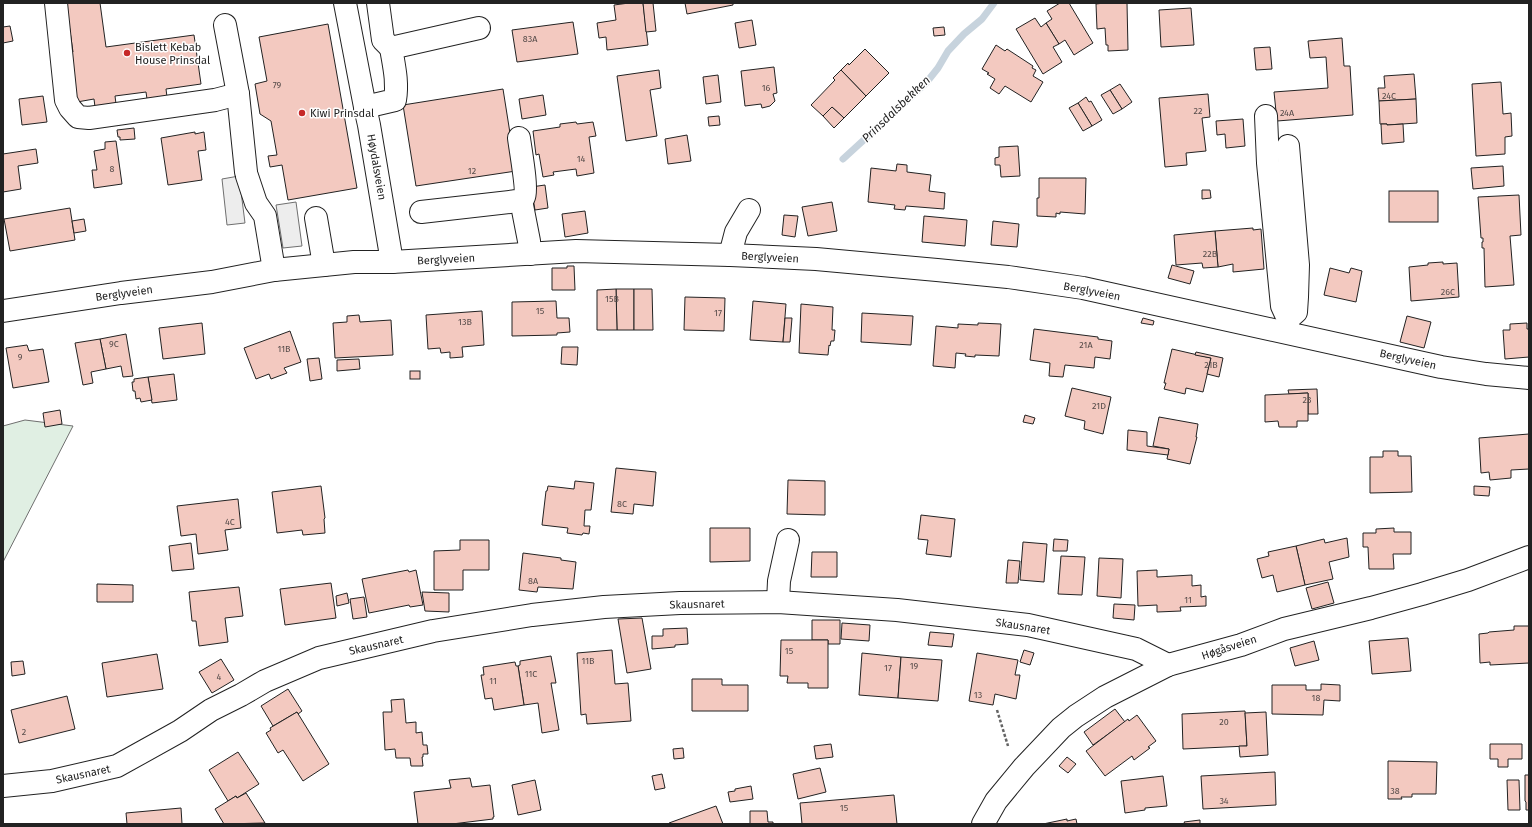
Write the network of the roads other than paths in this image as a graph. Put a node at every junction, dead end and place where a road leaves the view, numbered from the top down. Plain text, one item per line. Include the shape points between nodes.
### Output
1 (56, 3) edge
2 (345, 3) edge
3 (378, 3) edge
4 (226, 25) dead end
5 (479, 28) dead end
6 (353, 44) junction
7 (387, 44) junction
8 (238, 94) junction
9 (364, 107) junction
10 (1266, 116) dead end
11 (519, 138) dead end
12 (1288, 146) dead end
13 (520, 200) junction
14 (749, 210) dead end
15 (422, 212) dead end
16 (316, 218) dead end
17 (530, 254) junction
18 (730, 255) junction
19 (392, 262) junction
20 (324, 265) junction
21 (274, 270) junction
22 (3, 311) edge
23 (1288, 326) junction
24 (1529, 378) edge
25 (788, 540) dead end
26 (1529, 557) edge
27 (778, 602) junction
28 (1168, 665) junction
29 (3, 786) edge
30 (983, 824) edge

1 - 8 street via 66,100 78,117 89,118
2 - 6 street, Høydalsveien
3 - 7 street
4 - 8 street
5 - 7 street
6 - 7 street
6 - 9 street, Høydalsveien
7 - 9 street via 395,70 395,100
8 - 21 street via 246,174 256,203 265,216
9 - 19 street, Høydalsveien
10 - 23 street via 1282,306
11 - 13 street via 525,194
12 - 23 street via 1298,266 1298,297 1296,312
13 - 15 street
13 - 17 street
14 - 18 street via 736,232
16 - 20 street
17 - 18 street, Berglyveien via 603,251
17 - 19 street, Berglyveien
18 - 23 street, Berglyveien via 823,260 1008,277 1083,288
19 - 20 street, Berglyveien
20 - 21 street, Berglyveien
21 - 22 street, Berglyveien via 212,282
23 - 24 street, Berglyveien via 1441,367
25 - 27 street via 779,581
26 - 28 street, Høgåsveien via 1422,594 1284,629
27 - 28 street, Skausnaret via 897,610 1028,625 1136,649
27 - 29 street, Skausnaret via 604,607 532,615 434,631 319,658 265,681 117,766 52,781
28 - 30 street, Høgåsveien via 1105,697 1061,728 996,801

